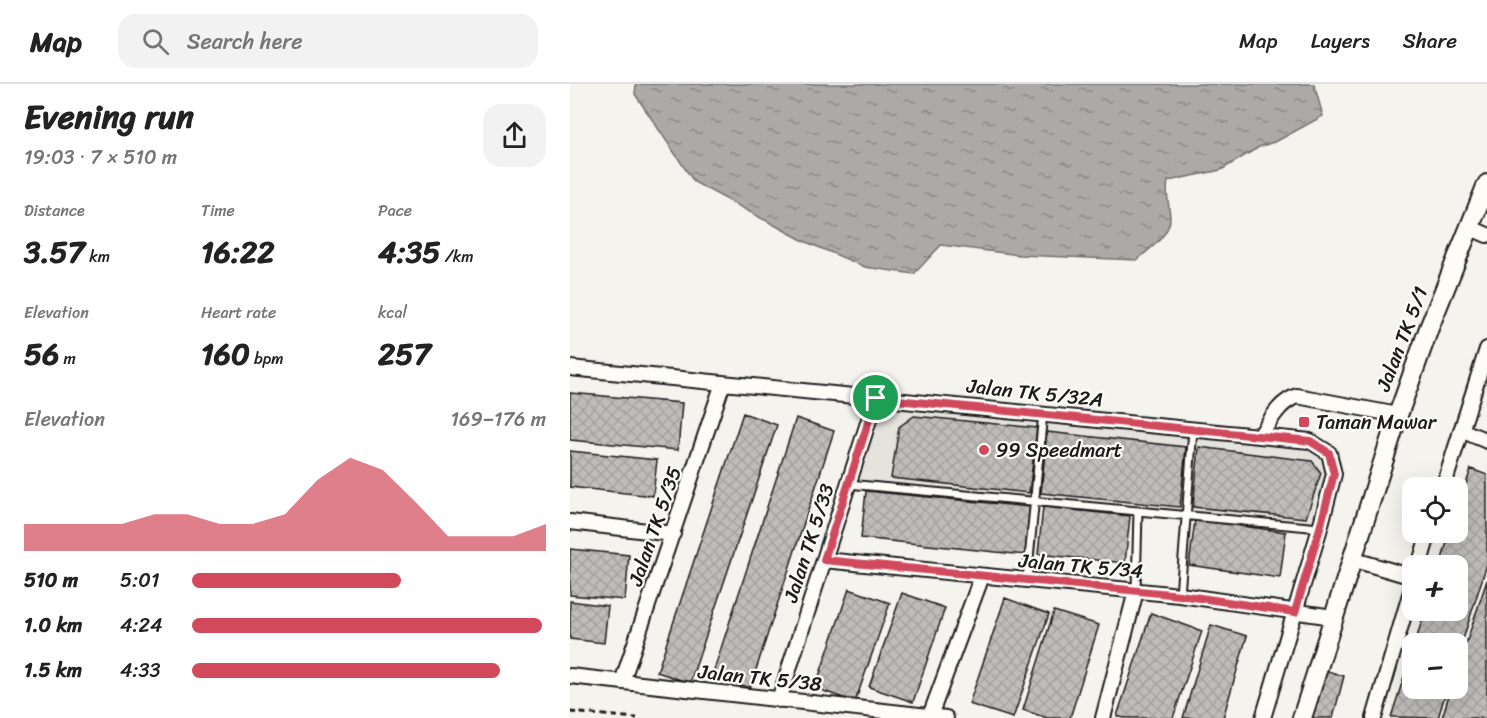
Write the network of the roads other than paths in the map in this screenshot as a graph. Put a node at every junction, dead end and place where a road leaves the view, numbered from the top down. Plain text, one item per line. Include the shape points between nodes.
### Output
1 (1487, 184) edge
2 (1469, 227) junction
3 (1487, 235) edge
4 (1487, 350) edge
5 (570, 368) edge
6 (723, 383) junction
7 (876, 398) junction
8 (1043, 413) junction
9 (1398, 414) junction
10 (1193, 429) junction
11 (1461, 430) junction
12 (1260, 436) junction
13 (1487, 441) edge
14 (1446, 477) edge
15 (848, 484) junction
16 (1034, 502) junction
17 (1138, 511) junction
18 (1186, 516) junction
19 (570, 522) edge
20 (1320, 528) junction
21 (673, 534) junction
22 (1351, 559) junction
23 (824, 560) junction
24 (1402, 574) edge
25 (982, 576) junction
26 (1027, 580) junction
27 (1136, 591) junction
28 (1180, 595) junction
29 (1295, 612) junction
30 (1333, 618) junction
31 (1402, 621) edge
32 (570, 676) edge
33 (622, 682) junction
34 (779, 700) junction
35 (930, 716) junction
36 (945, 718) edge
37 (1103, 718) edge
38 (1263, 718) edge
39 (1302, 718) edge
40 (1374, 718) edge

1 - 2 street, Jalan TK 5/1
2 - 3 street
2 - 9 street, Jalan TK 5/1
4 - 11 street
5 - 6 street, Jalan TK 5/32A
6 - 7 street, Jalan TK 5/32A
6 - 21 street, Jalan TK 5/35
7 - 8 street, Jalan TK 5/32A
7 - 15 street, Jalan TK 5/33
8 - 10 street, Jalan TK 5/32A
8 - 16 lane
9 - 12 street via 1297,396 1277,409
9 - 22 street, Jalan TK 5/1
10 - 12 street, Jalan TK 5/32A
10 - 18 lane
11 - 13 street
11 - 14 street
12 - 20 street, Jalan TK 5/32A via 1310,441 1329,453 1334,474
15 - 16 lane
15 - 23 street, Jalan TK 5/33
16 - 17 lane
16 - 26 lane
17 - 18 lane
17 - 27 lane
18 - 20 lane
18 - 28 lane
19 - 21 street
20 - 29 street, Jalan TK 5/32A
21 - 33 street, Jalan TK 5/35
22 - 24 street
22 - 30 street, Jalan TK 5/1
23 - 25 street, Jalan TK 5/34
23 - 34 street, Jalan TK 5/33
25 - 26 street, Jalan TK 5/34
25 - 35 street
26 - 27 street, Jalan TK 5/34
27 - 28 street, Jalan TK 5/34
27 - 37 street
28 - 29 street, Jalan TK 5/34
29 - 30 street, Jalan TK 5/34
29 - 38 street
30 - 39 street, Jalan TK 5/1
31 - 40 street
32 - 33 street, Jalan TK 5/38
33 - 34 street, Jalan TK 5/38
34 - 35 street, Jalan TK 5/38
35 - 36 street, Jalan TK 5/38

